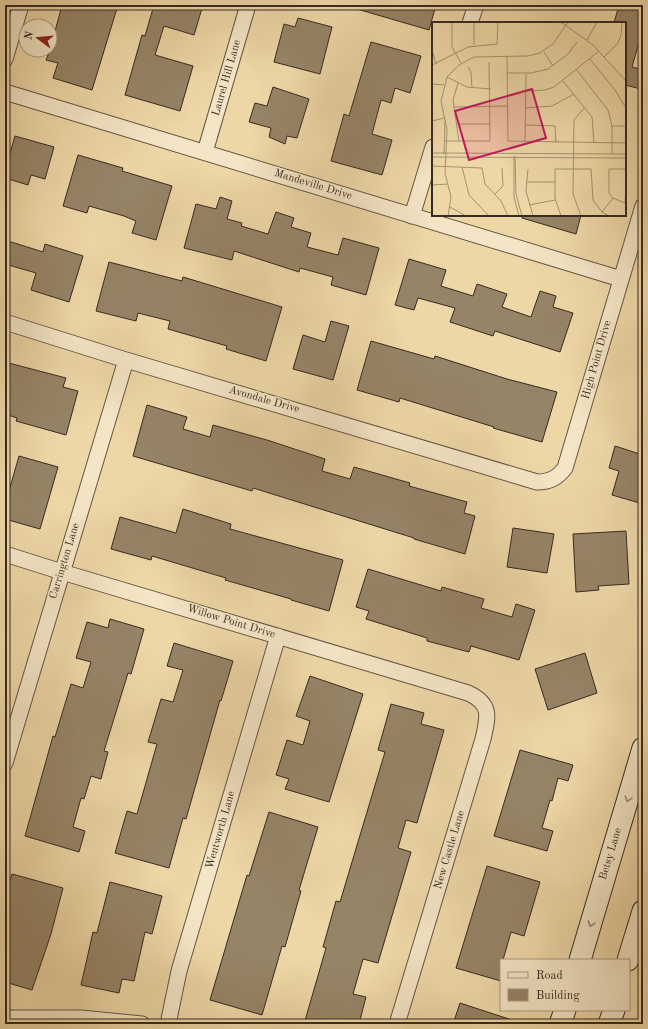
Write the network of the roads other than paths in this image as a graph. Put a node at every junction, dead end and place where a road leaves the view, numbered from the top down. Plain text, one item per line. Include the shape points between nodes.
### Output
1 (21, 5) edge
2 (248, 5) edge
3 (476, 5) edge
4 (470, 22) edge
5 (5, 59) edge
6 (5, 92) edge
7 (432, 150) edge
8 (205, 152) junction
9 (643, 206) edge
10 (412, 216) junction
11 (621, 278) junction
12 (5, 322) edge
13 (126, 360) junction
14 (523, 477) joint
15 (5, 554) edge
16 (62, 572) junction
17 (278, 636) junction
18 (458, 690) joint
19 (643, 748) edge
20 (5, 763) edge
21 (643, 911) edge
22 (580, 959) edge
23 (628, 959) edge
24 (565, 1011) edge
25 (614, 1011) edge
26 (5, 1018) edge
27 (142, 1024) edge
28 (168, 1024) edge
29 (397, 1024) edge
30 (560, 1024) edge
31 (609, 1024) edge

1 - 5 street
2 - 8 street, Laurel Hill Lane
3 - 4 street
6 - 8 street, Mandeville Drive
7 - 10 street
8 - 10 street, Mandeville Drive
9 - 11 street, High Point Drive
10 - 11 street, Mandeville Drive
11 - 14 street, High Point Drive via 565,468 554,479 546,482
12 - 13 street, Avondale Drive
13 - 14 street, Avondale Drive
13 - 16 street, Carrington Lane
15 - 16 street, Willow Point Drive
16 - 17 street, Willow Point Drive
16 - 20 street, Carrington Lane
17 - 18 street, Willow Point Drive
17 - 28 street, Wentworth Lane via 179,971
18 - 29 street, New Castle Lane via 478,698 485,705 488,715
19 -> 22 main road, Betsy Lane
21 - 23 main road
24 - 30 main road
25 - 31 main road
26 - 27 street via 81,1018

